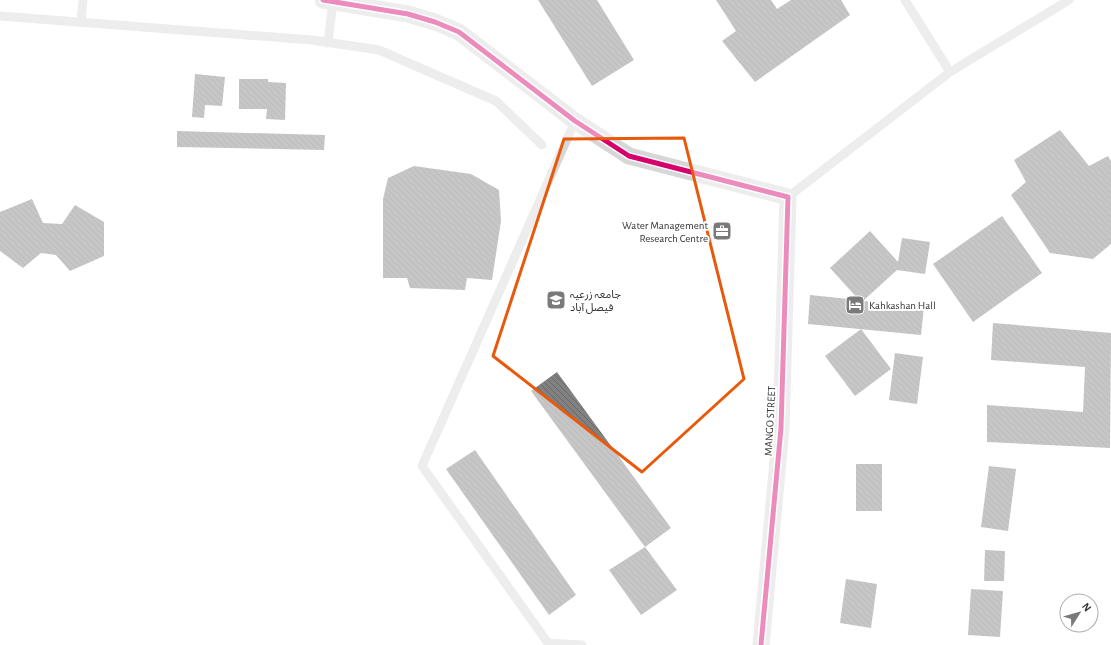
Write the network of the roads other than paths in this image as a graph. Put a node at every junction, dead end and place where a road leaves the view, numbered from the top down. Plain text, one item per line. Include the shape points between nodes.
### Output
1 (83, 0) edge
2 (328, 0) edge
3 (905, 0) edge
4 (1069, 0) edge
5 (0, 16) edge
6 (81, 21) junction
7 (328, 43) junction
8 (950, 72) junction
9 (575, 121) junction
10 (542, 145) dead end
11 (788, 197) junction
12 (582, 645) edge
13 (761, 645) edge

1 - 6 lane
2 - 7 lane
2 - 9 street via 408,14 459,32
3 - 8 lane
4 - 8 lane
5 - 6 lane
6 - 7 lane
7 - 10 lane via 379,50 496,101
8 - 11 lane
9 - 11 street via 629,156
9 - 12 lane via 422,466 548,643
11 - 13 street, MANGO STREET via 781,428

